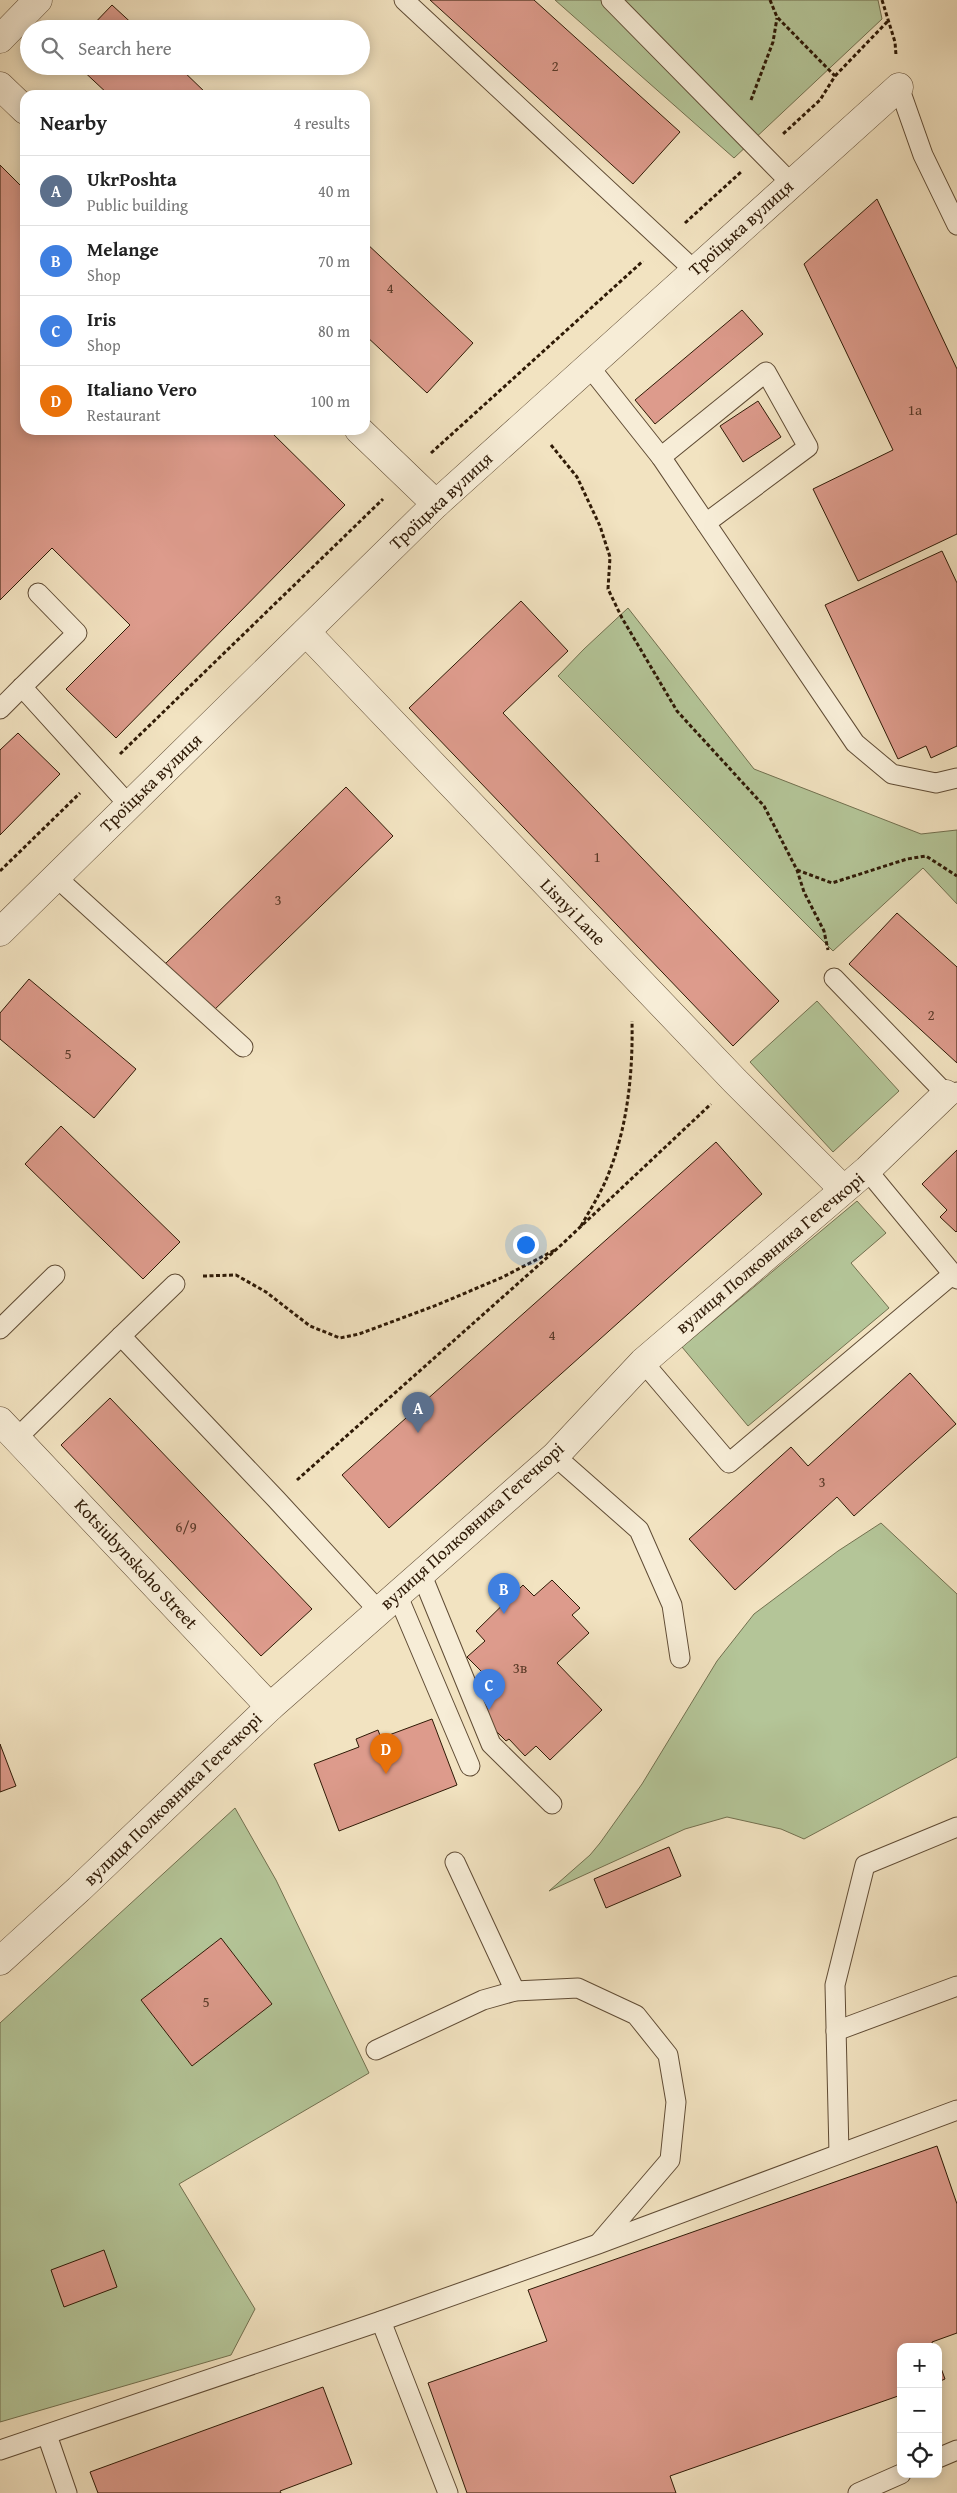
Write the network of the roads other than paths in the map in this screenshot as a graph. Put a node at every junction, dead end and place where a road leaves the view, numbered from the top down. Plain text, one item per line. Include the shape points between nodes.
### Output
1 (38, 0) edge
2 (404, 0) edge
3 (611, 0) edge
4 (0, 39) edge
5 (0, 86) edge
6 (899, 86) joint
7 (20, 105) edge
8 (791, 183) junction
9 (957, 226) edge
10 (694, 270) junction
11 (588, 365) junction
12 (364, 435) edge
13 (661, 457) junction
14 (436, 504) junction
15 (706, 523) junction
16 (38, 594) dead end
17 (306, 632) junction
18 (22, 687) junction
19 (0, 709) edge
20 (957, 778) edge
21 (128, 804) junction
22 (56, 877) junction
23 (0, 932) edge
24 (834, 978) road end
25 (243, 1047) dead end
26 (952, 1093) edge
27 (867, 1170) junction
28 (843, 1189) junction
29 (55, 1275) dead end
30 (955, 1277) edge
31 (175, 1284) road end
32 (0, 1329) edge
33 (121, 1336) junction
34 (643, 1362) junction
35 (8, 1430) edge
36 (555, 1456) junction
37 (421, 1573) junction
38 (388, 1602) junction
39 (680, 1658) dead end
40 (270, 1707) junction
41 (470, 1766) dead end
42 (552, 1804) dead end
43 (957, 1827) edge
44 (455, 1862) dead end
45 (0, 1961) edge
46 (957, 1986) edge
47 (515, 1991) junction
48 (836, 2031) junction
49 (376, 2050) dead end
50 (957, 2110) edge
51 (839, 2152) junction
52 (598, 2244) junction
53 (381, 2321) junction
54 (48, 2435) junction
55 (0, 2450) edge
56 (957, 2450) edge
57 (942, 2456) edge
58 (897, 2476) edge
59 (67, 2493) edge
60 (448, 2493) edge
61 (858, 2493) edge

1 - 4 street
2 - 10 lane
3 - 8 lane
5 - 7 street
6 - 8 street, Троїцька вулиця
6 - 9 lane via 923,155
8 - 10 street, Троїцька вулиця
10 - 11 street, Троїцька вулиця
11 - 13 lane
11 - 14 street, Троїцька вулиця
12 - 14 street
13 - 15 lane
13 - 15 lane via 766,372 808,447
14 - 17 street, Троїцька вулиця
15 - 20 lane via 854,743 892,774 936,782
16 - 18 lane via 77,633
17 - 21 street, Троїцька вулиця
17 - 28 street, Lisnyi Lane via 735,1081
18 - 19 lane
18 - 21 lane
21 - 22 street, Троїцька вулиця
22 - 23 street, Троїцька вулиця
22 - 25 lane
24 - 26 lane
26 - 27 street, вулиця Полковника Гегечкорі
27 - 28 street, вулиця Полковника Гегечкорі
27 - 30 lane
28 - 34 street, вулиця Полковника Гегечкорі
29 - 32 lane
30 - 34 lane via 729,1463
31 - 33 lane
33 - 35 lane
33 - 38 lane via 276,1499
34 - 36 street, вулиця Полковника Гегечкорі
35 - 40 street, Kotsiubynskoho Street
36 - 37 street, вулиця Полковника Гегечкорі
36 - 39 lane via 639,1530 672,1605
37 - 38 street, вулиця Полковника Гегечкорі
37 - 42 lane via 491,1744
38 - 40 street, вулиця Полковника Гегечкорі
38 - 41 lane
40 - 45 street, вулиця Полковника Гегечкорі
43 - 48 lane via 865,1866 835,1984
44 - 47 lane
46 - 48 lane
47 - 49 lane via 483,2000
47 - 52 lane via 578,1988 636,2015 668,2056 676,2102 670,2160
48 - 51 lane
50 - 51 lane
51 - 52 lane
52 - 53 lane
53 - 54 lane
53 - 60 lane
54 - 55 lane
54 - 59 lane
56 - 57 lane
58 - 61 lane

